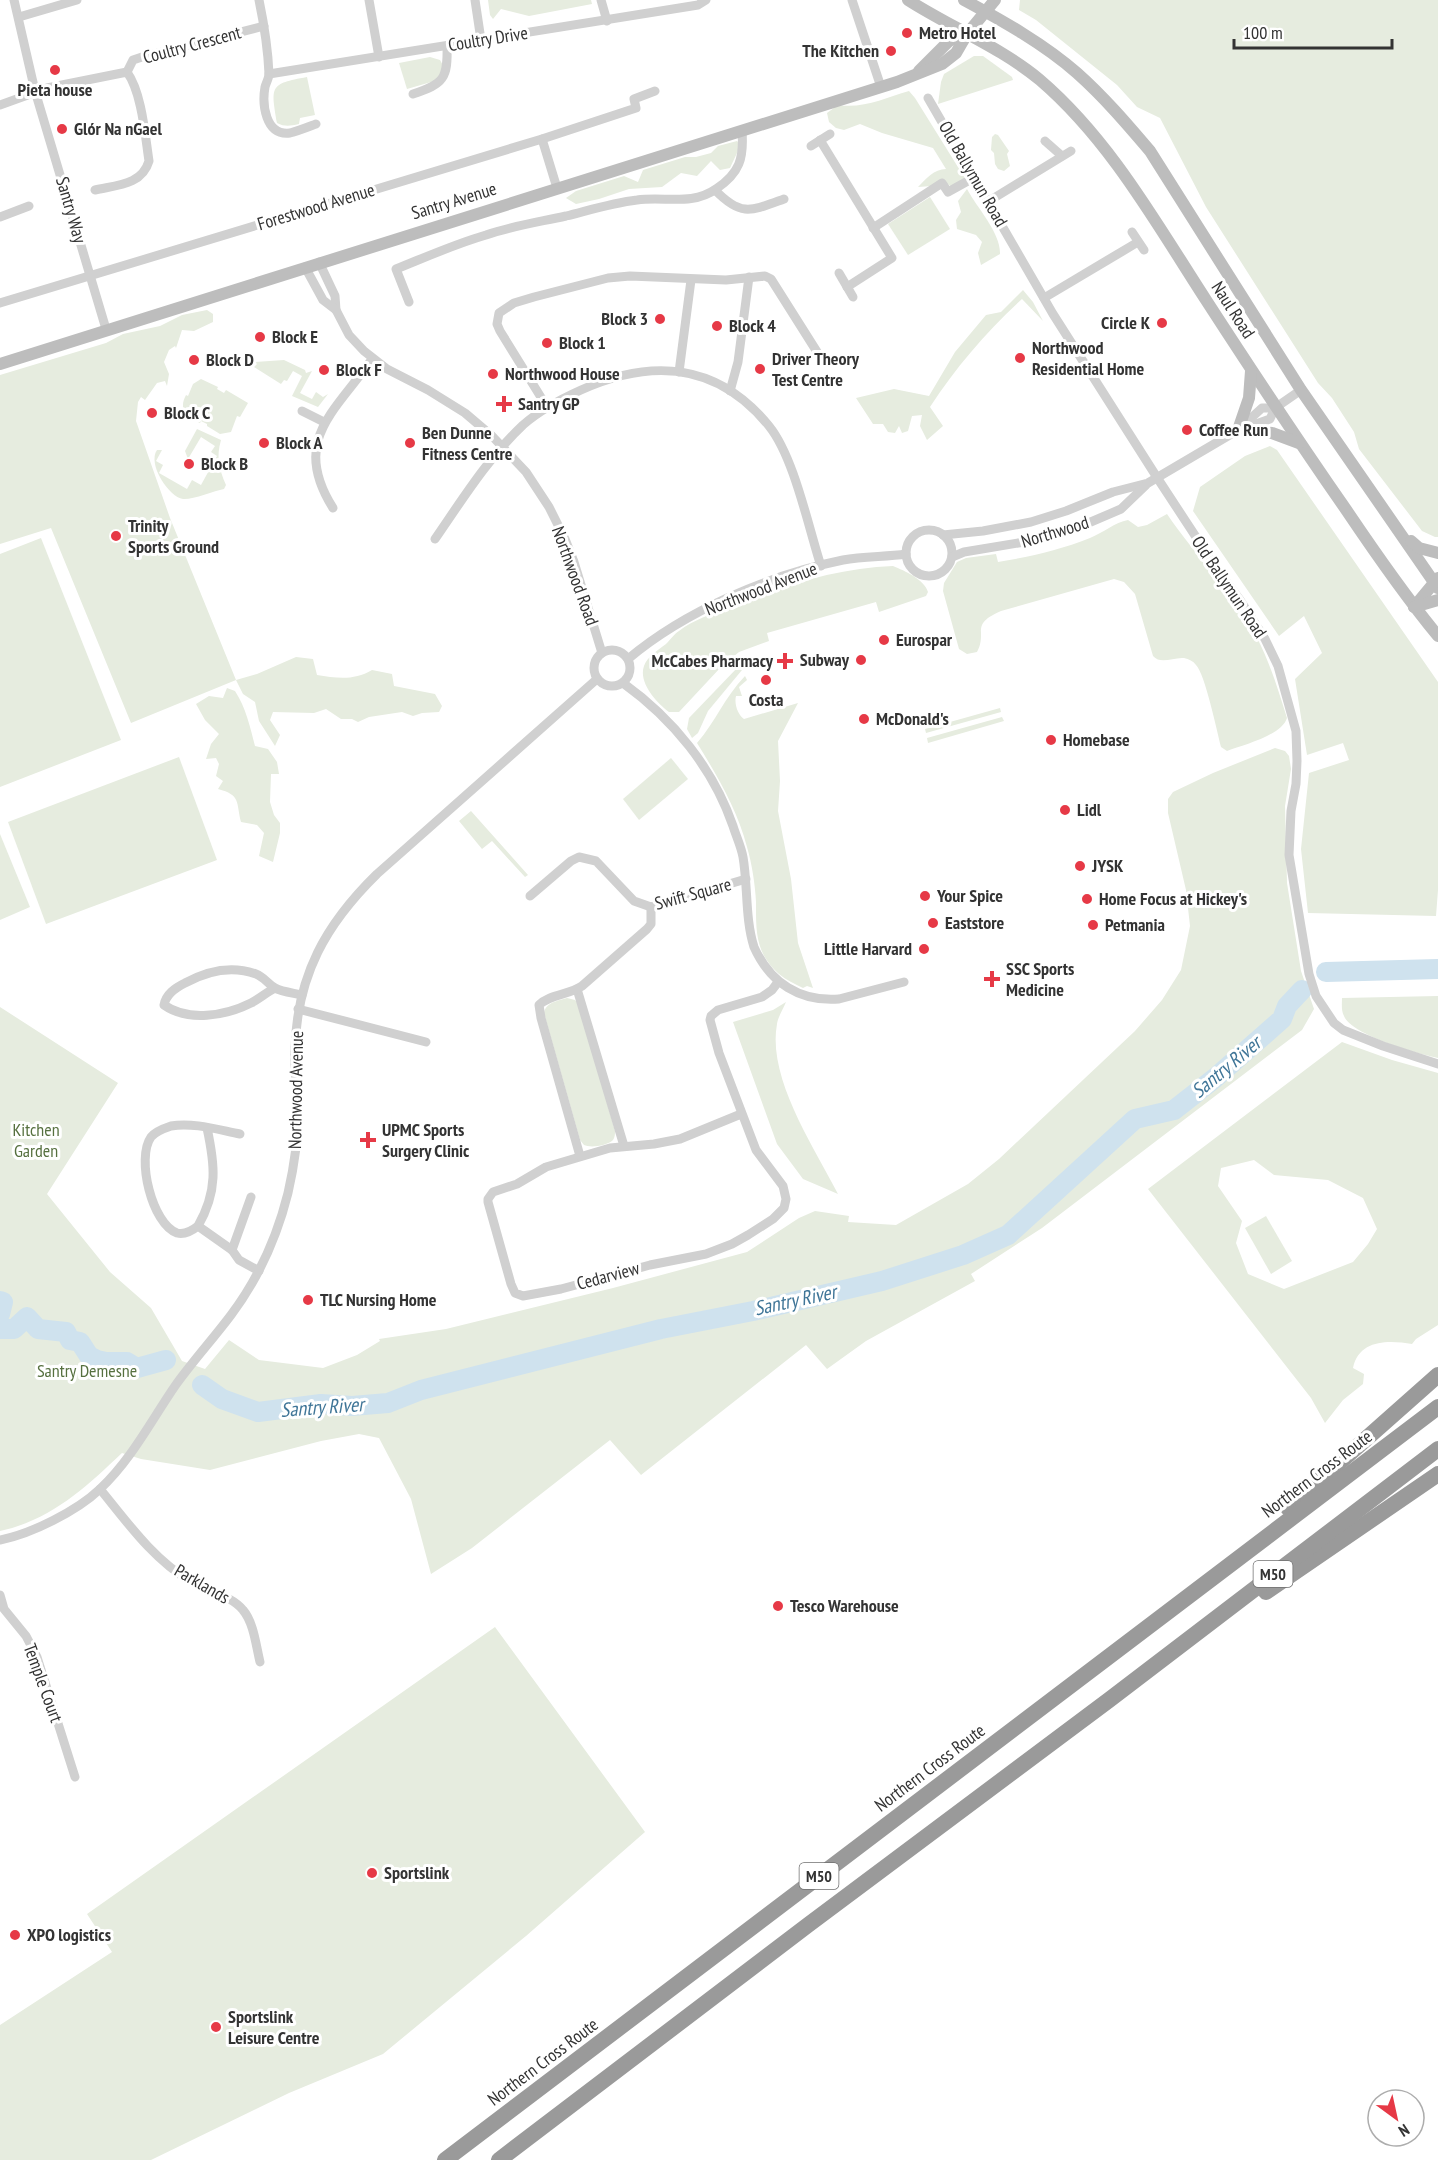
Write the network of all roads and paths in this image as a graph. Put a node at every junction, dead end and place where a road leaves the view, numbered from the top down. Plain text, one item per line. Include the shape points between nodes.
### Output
1 (14, 0) edge
2 (77, 0) edge
3 (259, 0) edge
4 (369, 0) edge
5 (475, 0) edge
6 (602, 0) edge
7 (706, 0) edge
8 (852, 0) edge
9 (908, 0) edge
10 (964, 0) edge
11 (995, 0) edge
12 (986, 12) junction
13 (19, 17) junction
14 (607, 21) junction
15 (264, 26) junction
16 (967, 34) junction
17 (481, 40) junction
18 (447, 46) junction
19 (379, 57) junction
20 (127, 72) junction
21 (269, 74) junction
22 (881, 87) junction
23 (35, 91) junction
24 (655, 91) dead end
25 (413, 94) dead end
26 (928, 98) dead end
27 (0, 105) edge
28 (316, 124) dead end
29 (742, 131) junction
30 (830, 134) dead end
31 (542, 139) junction
32 (1045, 141) dead end
33 (975, 177) junction
34 (557, 188) junction
35 (95, 190) dead end
36 (715, 190) junction
37 (784, 199) dead end
38 (989, 201) junction
39 (29, 206) dead end
40 (0, 217) edge
41 (873, 228) junction
42 (1132, 232) dead end
43 (319, 262) junction
44 (305, 267) junction
45 (838, 273) dead end
46 (90, 275) junction
47 (749, 277) junction
48 (691, 280) junction
49 (847, 287) junction
50 (853, 297) dead end
51 (1044, 298) junction
52 (409, 302) dead end
53 (0, 303) edge
54 (336, 310) junction
55 (106, 329) junction
56 (819, 355) dead end
57 (372, 359) junction
58 (0, 364) edge
59 (1251, 371) junction
60 (679, 372) junction
61 (1301, 390) junction
62 (730, 391) junction
63 (547, 407) junction
64 (1275, 408) junction
65 (302, 411) dead end
66 (324, 423) junction
67 (1238, 430) junction
68 (1299, 443) junction
69 (502, 446) junction
70 (1158, 479) junction
71 (1148, 483) junction
72 (333, 508) dead end
73 (1399, 530) junction
74 (943, 535) junction
75 (435, 539) dead end
76 (906, 554) junction
77 (1438, 554) edge
78 (952, 557) junction
79 (820, 566) junction
80 (1436, 582) edge
81 (1438, 600) edge
82 (1414, 607) junction
83 (1438, 636) edge
84 (602, 653) junction
85 (628, 659) junction
86 (597, 679) junction
87 (623, 683) junction
88 (746, 879) junction
89 (530, 896) dead end
90 (651, 907) junction
91 (778, 982) junction
92 (904, 982) dead end
93 (275, 988) junction
94 (578, 989) junction
95 (302, 995) junction
96 (298, 1009) junction
97 (426, 1042) dead end
98 (1438, 1064) edge
99 (741, 1114) junction
100 (207, 1128) junction
101 (240, 1134) dead end
102 (624, 1146) junction
103 (580, 1156) junction
104 (251, 1197) dead end
105 (198, 1226) junction
106 (232, 1250) junction
107 (259, 1271) junction
108 (1438, 1375) edge
109 (1438, 1407) edge
110 (1438, 1449) edge
111 (1438, 1474) edge
112 (100, 1489) junction
113 (0, 1540) edge
114 (1193, 1592) junction
115 (0, 1595) edge
116 (260, 1662) dead end
117 (1109, 1700) junction
118 (75, 1777) dead end
119 (445, 2160) edge
120 (499, 2160) edge

1 - 13 street, Santry Way
2 - 13 street
3 - 15 street
4 - 19 street
5 - 17 street
6 - 14 street
7 - 14 street, Coultry Drive via 698,5
8 - 22 street
9 - 16 main road, Naul Road
10 - 12 main road, Naul Road
11 - 12 main road, Santry Avenue
12 - 16 main road, Santry Avenue
12 - 61 main road, Naul Road via 1076,72 1120,115 1177,193
13 - 23 street, Santry Way
14 - 17 street, Coultry Drive
15 - 20 street, Coultry Crescent via 133,60
15 - 21 street
16 - 22 main road, Santry Avenue via 949,41 918,73
16 - 59 main road, Naul Road via 1022,66 1080,119 1139,196
17 - 18 street, Coultry Drive
18 - 19 street, Coultry Drive
18 - 25 street via 445,76 431,88
19 - 21 street, Coultry Drive
20 - 23 street, Coultry Crescent
20 - 35 street, Coultry Crescent via 135,90 149,161 147,169 133,182
21 - 28 street via 265,110 269,123 289,133
22 - 29 main road, Santry Avenue
23 - 27 street, Coultry Crescent
23 - 46 street, Santry Way
24 - 31 street, Forestwood Avenue via 634,99 636,108
26 - 33 street, Old Ballymun Road
29 - 34 main road, Santry Avenue
29 - 36 street via 741,163
30 - 41 street via 815,143
31 - 34 street
31 - 46 street, Forestwood Avenue
32 - 38 street via 1066,154
33 - 38 street, Old Ballymun Road
33 - 41 street via 948,192 942,183
34 - 43 main road, Santry Avenue
36 - 37 street via 732,207 742,209
36 - 52 street via 681,201 649,198 612,203 487,234 396,269
38 - 51 street, Old Ballymun Road
39 - 40 street
41 - 49 street via 892,258
42 - 51 street via 1141,246
43 - 44 main road, Santry Avenue
43 - 54 street, Northwood Road
44 - 54 street, Northwood Road via 323,300
44 - 55 main road, Santry Avenue
45 - 49 street
46 - 53 street, Forestwood Avenue
46 - 55 street, Santry Way
47 - 48 street
47 - 56 street via 771,279
47 - 62 street via 738,362
48 - 60 street
48 - 63 street via 608,278 514,303 500,313 497,324
49 - 50 street
51 - 70 street, Old Ballymun Road
54 - 57 street, Northwood Road via 349,335
55 - 58 main road, Santry Avenue
57 - 66 street
57 - 69 street, Northwood Road via 450,403
59 - 64 main road, Naul Road
59 - 67 main road via 1249,398
60 - 62 street via 698,375
60 - 63 street via 659,370 621,375
61 - 64 street, Northwood
61 - 73 main road, Naul Road
62 - 79 street via 769,427 780,444
63 - 69 street
64 - 67 street, Northwood via 1270,419
64 - 68 main road, Naul Road
65 - 66 street
66 - 72 street via 316,467
67 - 68 main road via 1272,433
67 - 70 street, Northwood
68 - 82 main road, Naul Road
69 - 75 street
69 - 84 street, Northwood Road via 526,472 558,525 574,562
70 - 71 street, Northwood
70 - 98 street, Old Ballymun Road via 1265,639 1278,666 1296,731 1289,855 1314,990 1332,1020 1343,1030
71 - 74 street, Northwood via 1031,522
71 - 78 street, Northwood via 1120,509 1072,530
73 - 77 main road via 1419,548
73 - 80 main road, Naul Road
74 - 76 street via 922,532 910,540
74 - 78 street via 950,544
76 - 78 street via 912,568 925,576 939,574
76 - 79 street, Northwood Avenue via 862,557
79 - 85 street, Northwood Avenue via 713,604
80 - 82 main road
81 - 82 main road
82 - 83 main road, Naul Road
84 - 85 street via 616,651
84 - 86 street via 594,664
85 - 87 street via 631,672
86 - 87 street via 607,686
86 - 95 street, Northwood Avenue via 359,892 320,945
87 - 88 street via 673,727 708,771 727,809
88 - 90 street, Swift Square
88 - 91 street via 754,947
89 - 90 street, Swift Square via 571,861 584,857 600,864 634,901
90 - 94 street via 651,924 647,929
91 - 92 street via 797,993 828,1000
91 - 99 street, Cedarview via 768,994 718,1010 710,1020
93 - 93 street via 250,1003 219,1014 174,1013 164,1005 165,998 180,986 216,970 256,974
93 - 95 street
94 - 102 street
94 - 103 street via 547,1000 539,1008
95 - 96 street, Northwood Avenue
96 - 97 street
96 - 107 street, Northwood Avenue via 296,1146 278,1227
99 - 102 street, Cedarview via 680,1139
99 - 103 street, Cedarview via 756,1150 780,1180 785,1193 784,1208 773,1219 732,1244 706,1254 519,1296 511,1284 488,1199 493,1192 517,1184 539,1170
100 - 101 street
100 - 105 street via 214,1176 211,1197
100 - 105 street via 171,1126 152,1137 147,1146 147,1182 160,1216 176,1232
102 - 103 street, Cedarview
104 - 106 street
105 - 106 street
106 - 107 street via 239,1260
107 - 112 street, Northwood Avenue via 232,1315
108 - 114 highway
109 - 114 highway, Northern Cross Route / M50
110 - 117 highway, M50
111 - 117 highway
112 - 113 street, Northwood Avenue via 76,1508
112 - 116 street, Parklands via 167,1564 244,1611
114 - 119 highway, Northern Cross Route / M50
115 - 118 street, Temple Court via 4,1609 37,1657
117 - 120 highway, M50

